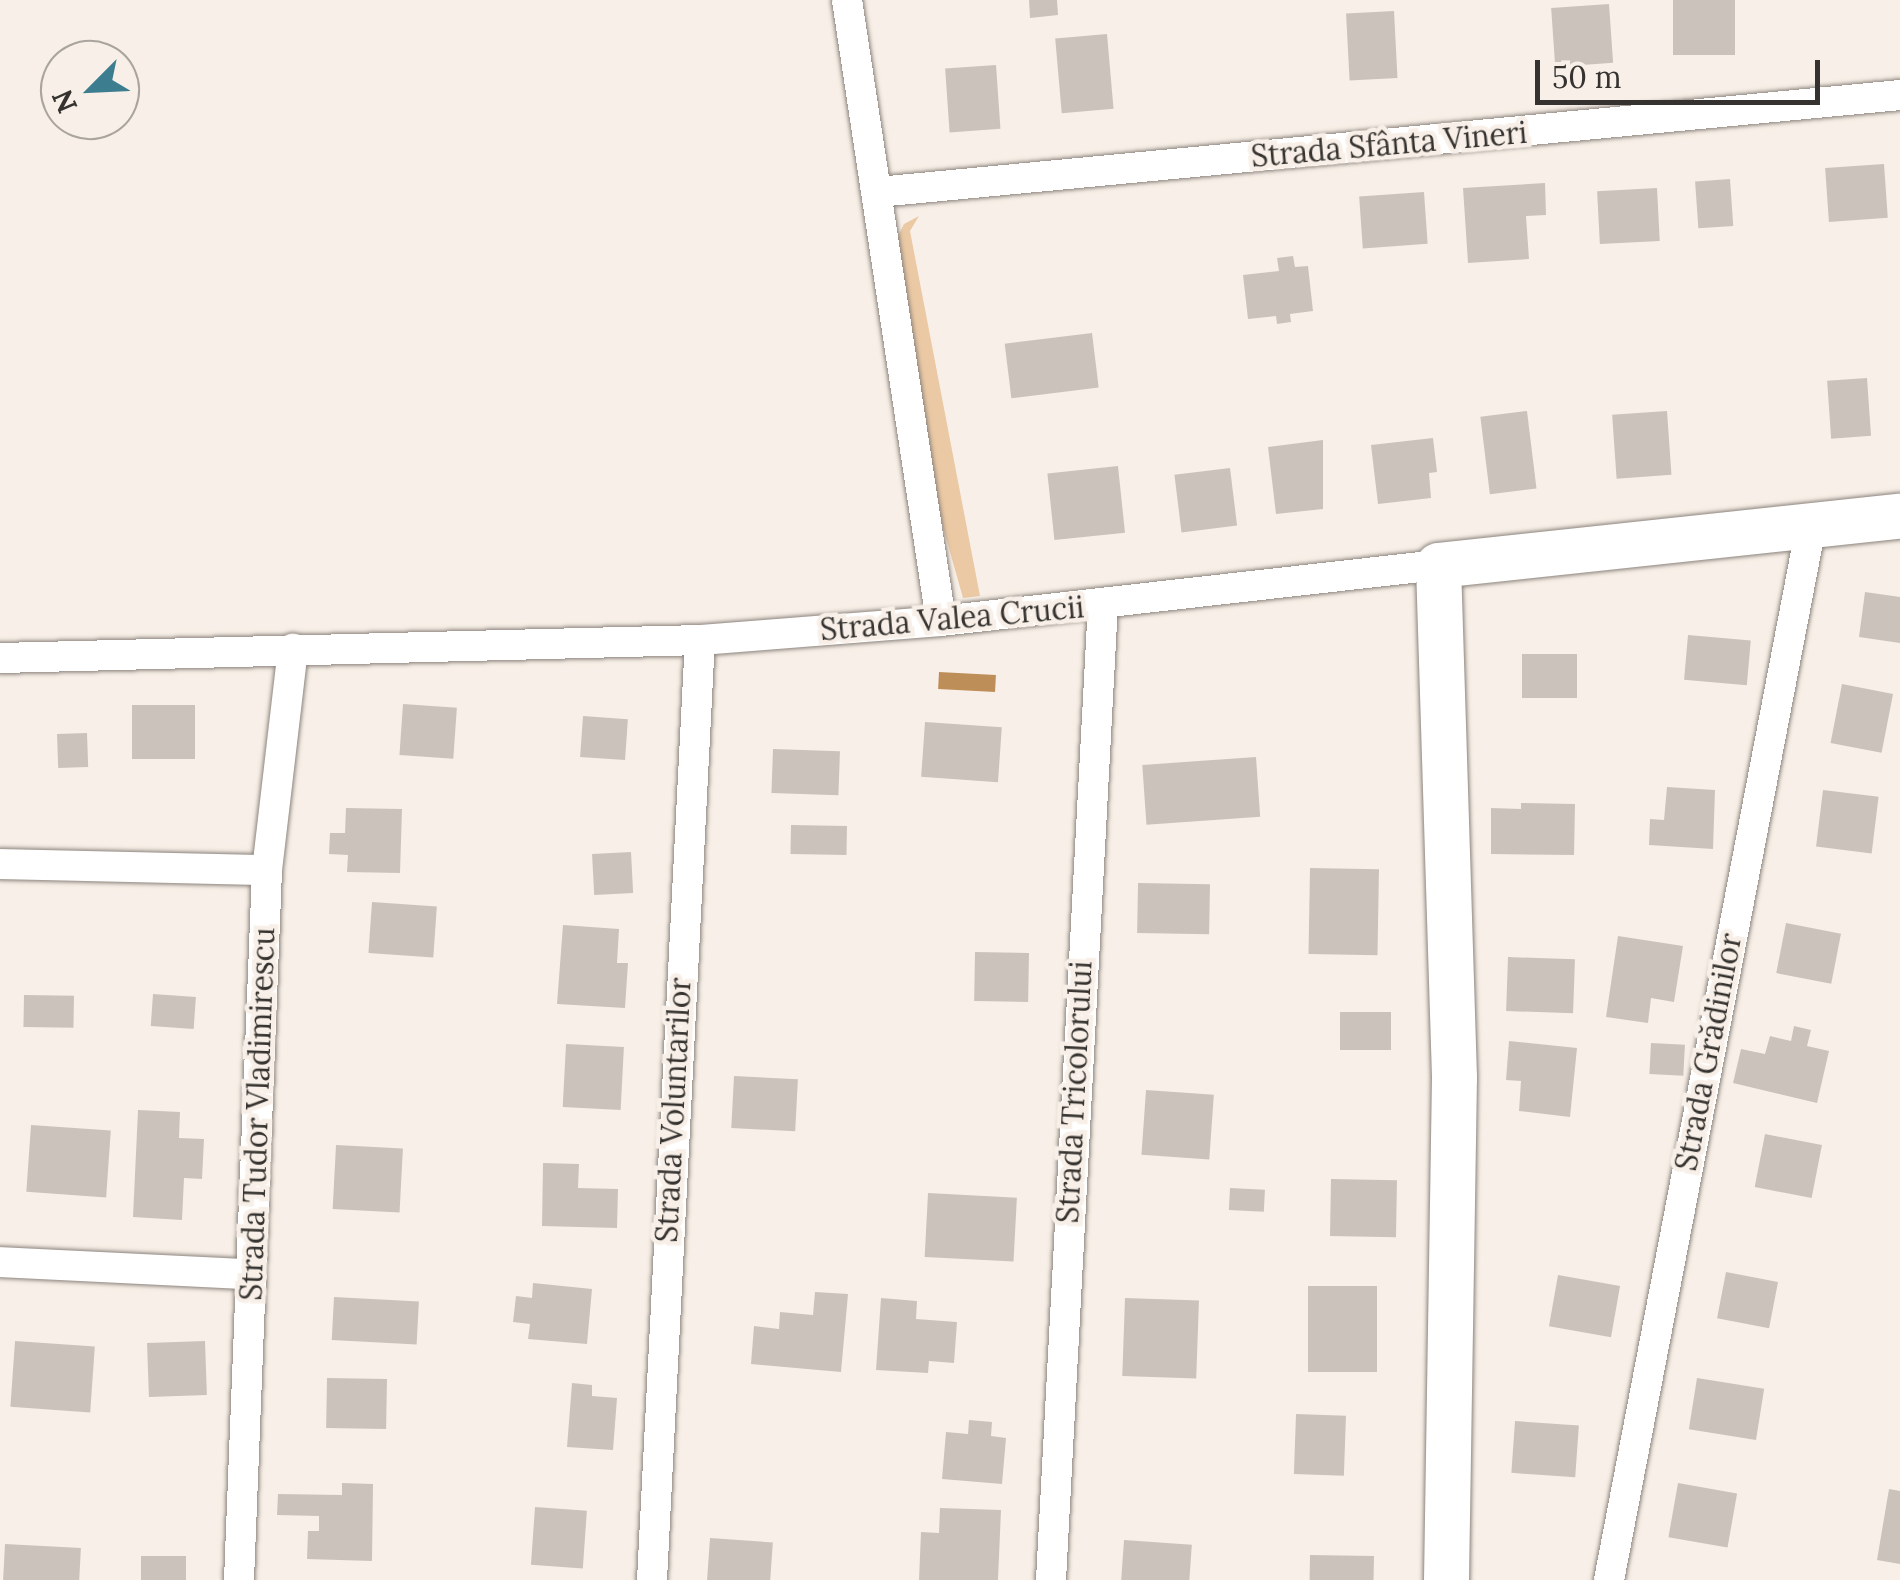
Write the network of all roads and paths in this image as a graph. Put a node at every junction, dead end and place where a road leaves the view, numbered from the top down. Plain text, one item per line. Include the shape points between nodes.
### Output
1 (847, 0) edge
2 (1900, 95) edge
3 (878, 192) junction
4 (1900, 516) edge
5 (1811, 526) junction
6 (1438, 565) junction
7 (1103, 604) junction
8 (941, 621) junction
9 (700, 640) junction
10 (293, 648) junction
11 (0, 658) edge
12 (0, 864) edge
13 (267, 870) junction
14 (0, 1262) edge
15 (249, 1274) junction
16 (239, 1580) edge
17 (652, 1580) edge
18 (1052, 1580) edge
19 (1446, 1580) edge
20 (1609, 1580) edge

1 - 3 street
2 - 3 street, Strada Sfânta Vineri
3 - 8 street
4 - 5 street, Strada Valea Crucii
5 - 6 street, Strada Valea Crucii
5 - 20 street, Strada Grădinilor
6 - 7 street, Strada Valea Crucii
6 - 19 street via 1454,1078
7 - 8 street, Strada Valea Crucii
7 - 18 street, Strada Tricolorului
8 - 9 street, Strada Valea Crucii
9 - 10 street, Strada Valea Crucii
9 - 17 street, Strada Voluntarilor
10 - 11 street, Strada Valea Crucii
10 - 13 street, Strada Tudor Vladimirescu
12 - 13 street
13 - 15 street, Strada Tudor Vladimirescu
14 - 15 street
15 - 16 street, Strada Tudor Vladimirescu

